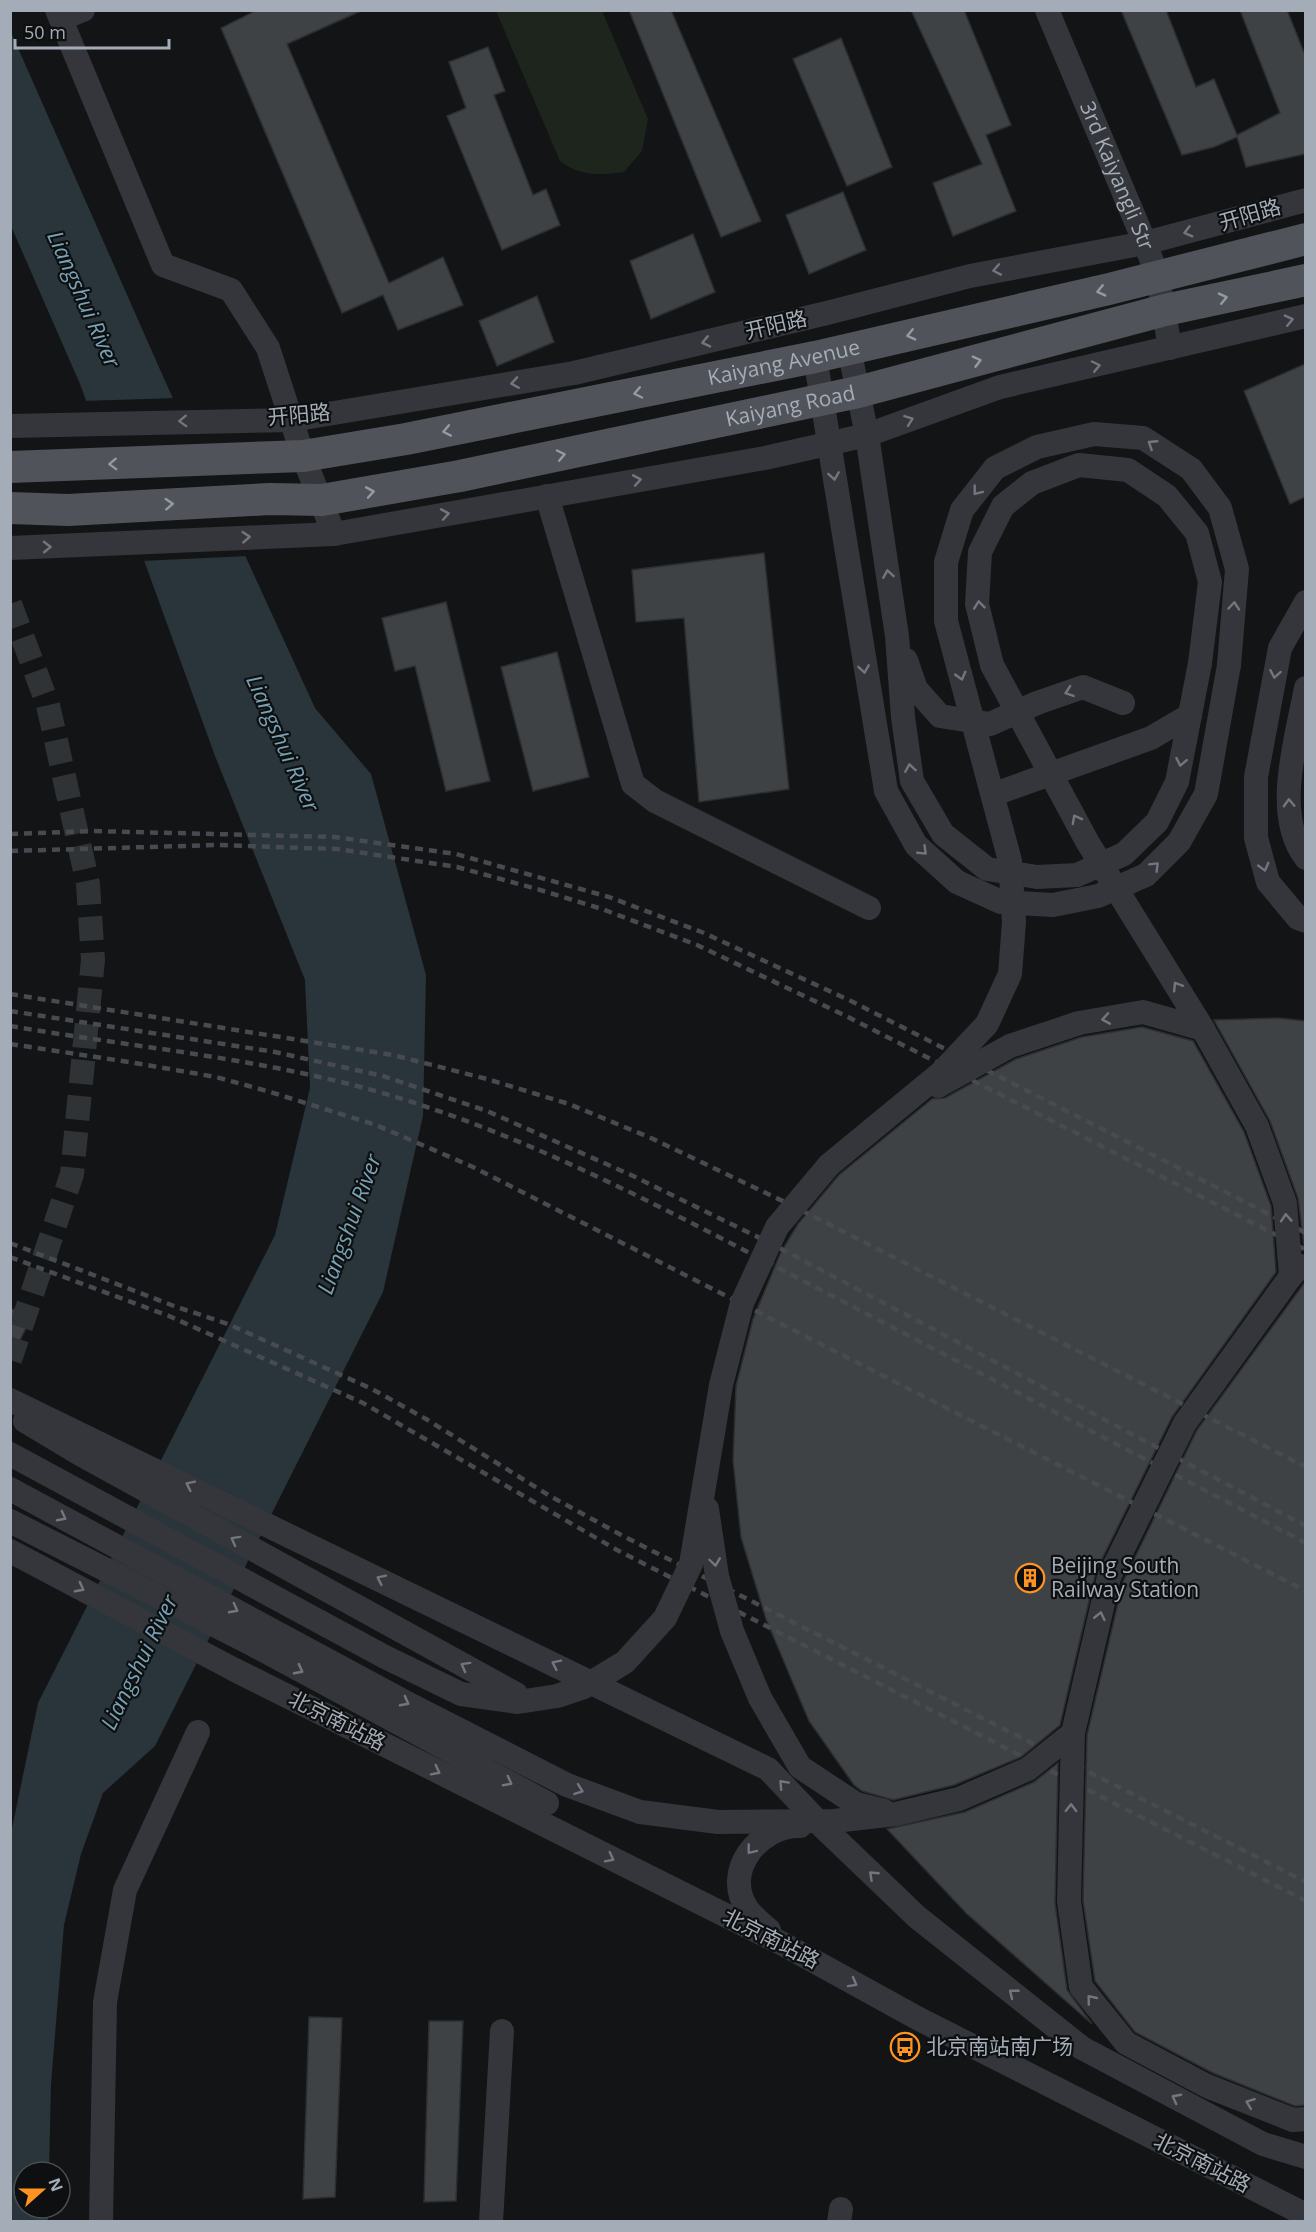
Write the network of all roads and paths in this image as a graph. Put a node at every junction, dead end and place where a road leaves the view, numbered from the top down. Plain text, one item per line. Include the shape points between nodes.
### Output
1 (1047, 10) edge
2 (67, 14) edge
3 (1305, 200) edge
4 (1305, 239) edge
5 (1145, 243) junction
6 (1158, 277) junction
7 (1305, 280) edge
8 (1165, 310) junction
9 (1305, 316) edge
10 (1170, 348) junction
11 (849, 349) junction
12 (815, 357) junction
13 (858, 392) junction
14 (822, 399) junction
15 (292, 420) junction
16 (10, 426) edge
17 (867, 435) junction
18 (829, 443) junction
19 (303, 456) junction
20 (10, 467) edge
21 (547, 496) junction
22 (322, 500) junction
23 (10, 508) edge
24 (334, 534) junction
25 (10, 548) edge
26 (1305, 602) edge
27 (897, 636) junction
28 (1305, 688) edge
29 (1123, 704) dead end
30 (1190, 715) junction
31 (1004, 791) dead end
32 (1305, 858) edge
33 (869, 908) dead end
34 (1305, 921) edge
35 (1203, 1029) junction
36 (894, 1111) junction
37 (1298, 1269) edge
38 (10, 1400) edge
39 (10, 1412) edge
40 (84, 1445) junction
41 (10, 1454) edge
42 (703, 1483) junction
43 (10, 1489) edge
44 (10, 1521) edge
45 (20, 1556) edge
46 (516, 1694) dead end
47 (198, 1732) dead end
48 (1073, 1733) junction
49 (547, 1803) dead end
50 (896, 1814) junction
51 (823, 1827) junction
52 (783, 1944) junction
53 (502, 2031) dead end
54 (1305, 2120) edge
55 (1305, 2157) edge
56 (1305, 2215) edge
57 (101, 2222) edge
58 (491, 2222) edge

1 - 5 street, 3rd Kaiyangli Str
2 - 15 street via 163,265 231,290 268,348
3 -> 5 street, 开阳路
4 - 6 main road, Kaiyang Avenue
5 - 6 street, 3rd Kaiyangli Str
5 -> 15 street, 开阳路 via 970,276 574,373
6 - 8 street, 3rd Kaiyangli Str
6 -> 11 main road, Kaiyang Avenue
8 -> 7 main road, Kaiyang Road
8 - 10 street, 3rd Kaiyangli Str
13 -> 8 main road, Kaiyang Road
10 -> 9 street
17 -> 10 street via 1000,387
11 - 12 main road, Kaiyang Avenue
11 - 13 street
12 - 14 street
12 -> 19 main road, Kaiyang Avenue
13 - 14 main road, Kaiyang Road
13 - 17 street
14 - 18 street
22 -> 14 main road, Kaiyang Road via 526,463
15 -> 16 street, 开阳路
15 - 19 street
17 - 18 street
27 -> 17 street
21 -> 18 street
18 -> 36 street, bridge via 886,791 916,845 957,882 1001,902 1053,905 1098,896 1146,875 1179,842 1206,794 1229,665 1237,569 1220,508 1191,470 1143,438 1094,434 1037,447 995,468 962,510 946,562 946,621 1010,861 1014,922 1010,974 987,1024 942,1072
19 -> 20 main road, Kaiyang Avenue
19 - 22 street
24 -> 21 street
21 - 33 street via 633,784 655,801
23 -> 22 main road, Kaiyang Road via 68,510 270,499
22 - 24 street
25 -> 24 street
26 -> 34 street via 1280,648 1256,777 1256,838 1268,882 1298,918
29 -> 27 street via 1083,687 1037,702 990,724 940,716 916,689
30 -> 27 street via 1177,782 1157,822 1124,854 1077,875 1037,877 987,869 943,834 912,781
32 -> 28 street via 1290,823 1288,789
30 - 31 street via 1151,738
35 -> 30 street, bridge via 1088,843 992,665 977,604 980,552 1003,506 1032,483 1079,465 1128,470 1167,496 1197,533 1210,582
35 -> 36 street, bridge via 1143,1012 1079,1023 1010,1046
37 -> 35 street, bridge via 1285,1203 1257,1126
36 - 42 street, bridge via 829,1165 777,1227 742,1303 721,1385
48 -> 37 street, bridge via 1109,1577 1185,1423
38 - 40 street
39 - 40 street
46 -> 40 street via 286,1568
51 -> 40 street via 768,1768 299,1539
41 - 42 street, bridge via 385,1658 461,1694 518,1702 584,1687 625,1662 666,1618 691,1564
42 -> 50 street, bridge via 720,1587 732,1631 760,1698 800,1767 856,1804
43 -> 50 street, bridge via 407,1703 567,1785 640,1812 718,1822 834,1821
44 -> 49 street via 248,1642
45 -> 52 street, 北京南站路 via 233,1669
47 - 57 street via 125,1890 105,2002
48 - 50 street, bridge via 1028,1769 959,1799
54 -> 48 street, bridge via 1293,2120 1207,2086 1126,2043 1081,1987 1069,1901
51 -> 52 street via 790,1826 769,1833 752,1846 740,1867 740,1888 747,1910
55 -> 51 street via 1263,2144 1082,2048 917,1917
52 -> 56 street, 北京南站路 via 919,2019
53 - 58 street

